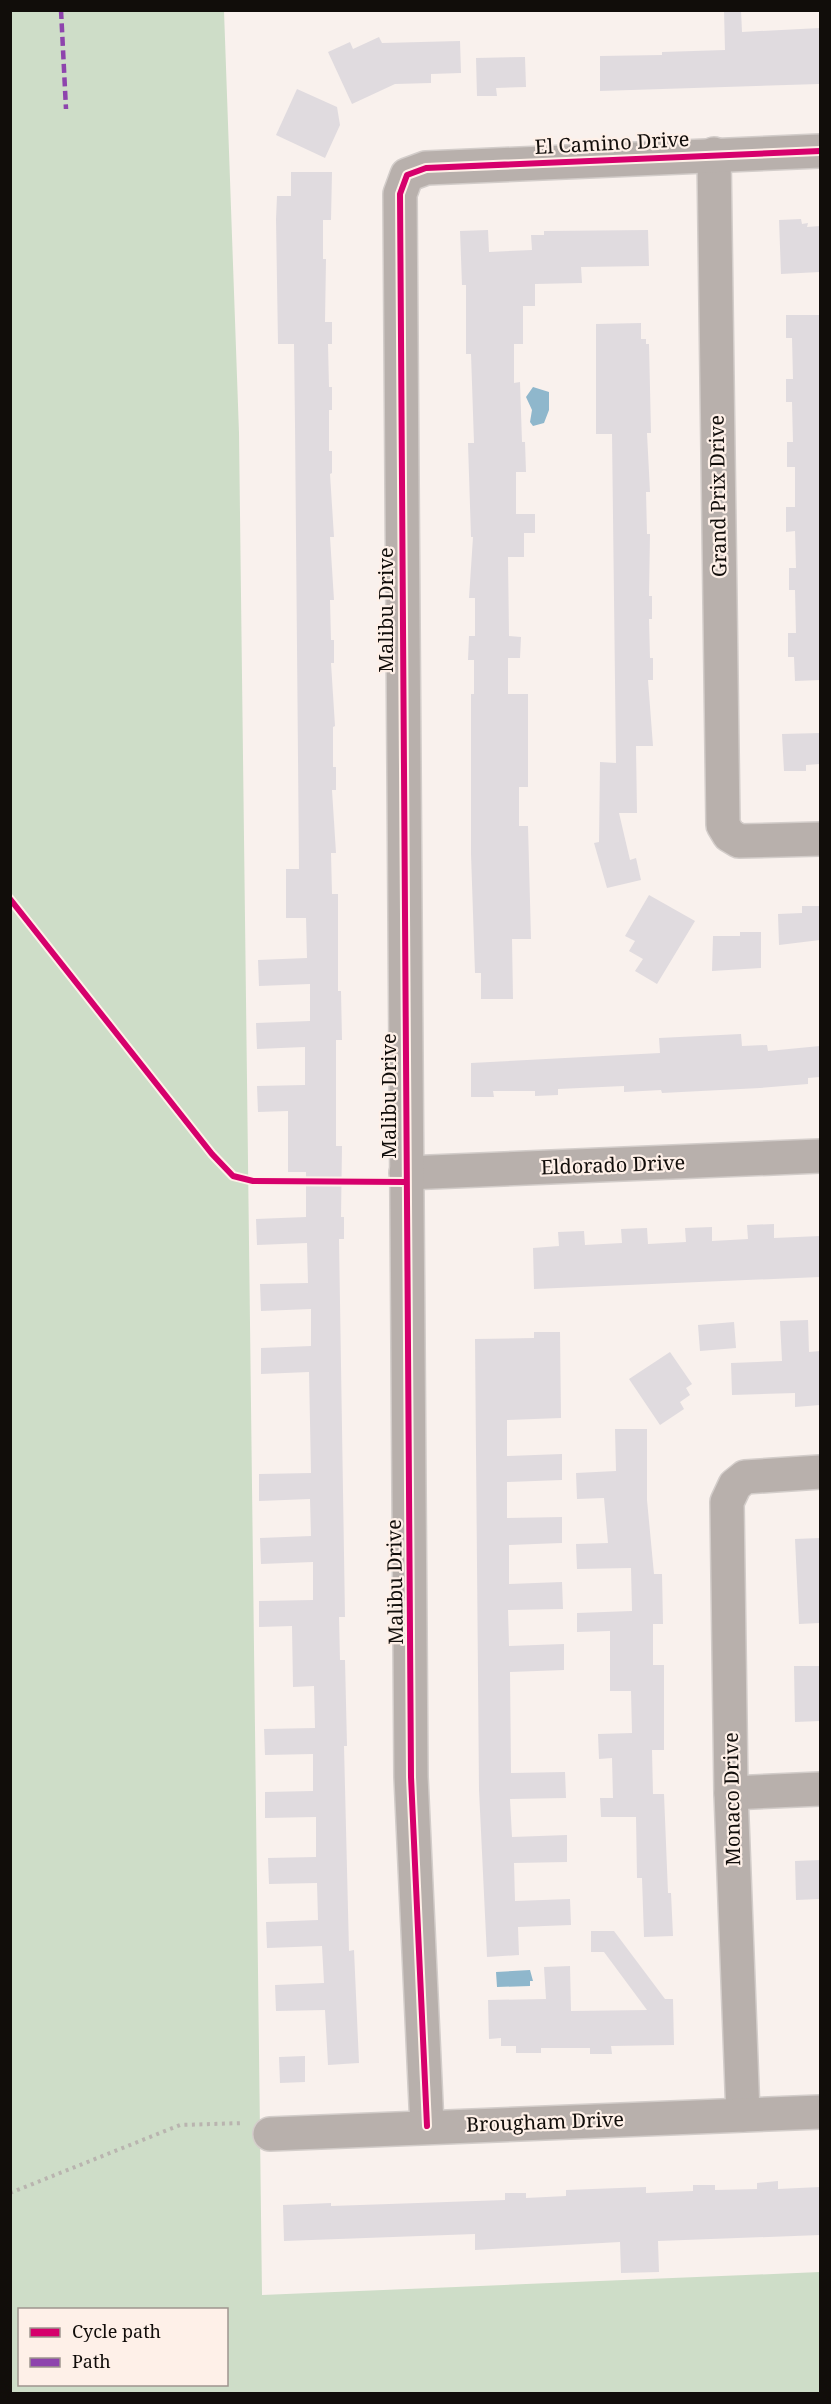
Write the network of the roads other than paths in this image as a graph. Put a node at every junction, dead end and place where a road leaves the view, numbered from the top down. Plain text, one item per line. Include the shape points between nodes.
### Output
1 (820, 151) edge
2 (714, 154) junction
3 (407, 176) joint
4 (820, 838) edge
5 (820, 1156) edge
6 (406, 1173) junction
7 (820, 1472) edge
8 (820, 1789) edge
9 (731, 1793) junction
10 (820, 2112) edge
11 (743, 2115) junction
12 (426, 2126) junction
13 (270, 2134) road end

1 - 2 street, El Camino Drive
2 - 3 street, El Camino Drive via 426,168
2 - 4 street, Grand Prix Drive via 723,825 739,841
3 - 6 street, Malibu Drive via 399,194
5 - 6 street, Eldorado Drive
6 - 12 street, Malibu Drive via 411,1777
7 - 9 street, Monaco Drive via 745,1477 735,1485 727,1502
8 - 9 street
9 - 11 street, Monaco Drive
10 - 11 street, Brougham Drive
11 - 12 street, Brougham Drive
12 - 13 street, Brougham Drive

